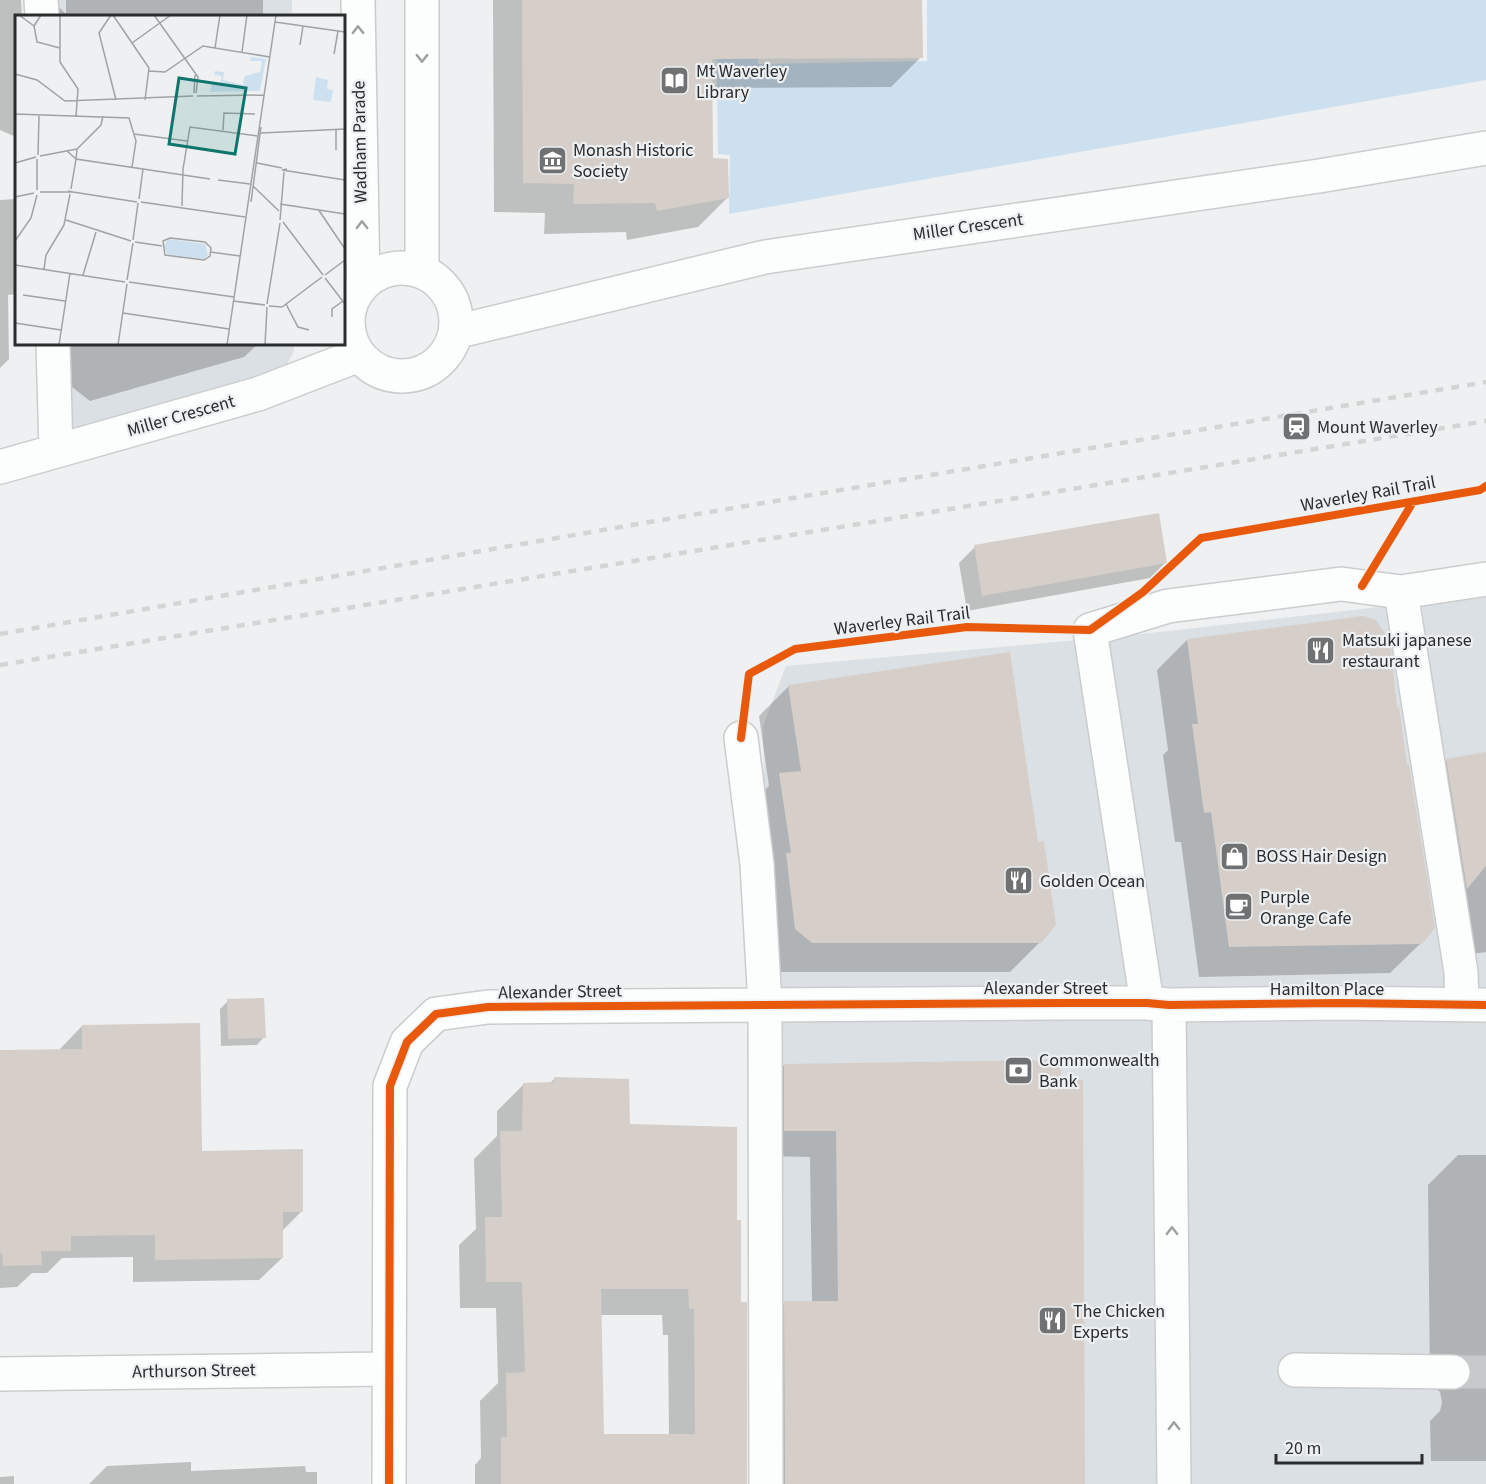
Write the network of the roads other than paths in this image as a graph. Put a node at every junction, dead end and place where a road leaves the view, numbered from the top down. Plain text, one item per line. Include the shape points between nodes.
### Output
1 (358, 0) edge
2 (422, 0) edge
3 (1486, 148) edge
4 (422, 272) junction
5 (363, 284) junction
6 (455, 332) junction
7 (53, 345) edge
8 (359, 355) junction
9 (56, 451) junction
10 (0, 467) edge
11 (1486, 579) edge
12 (1401, 592) junction
13 (741, 738) dead end
14 (1158, 1004) junction
15 (1474, 1004) edge
16 (765, 1005) junction
17 (389, 1369) junction
18 (1295, 1370) dead end
19 (1453, 1372) tunnel mouth
20 (0, 1374) edge
21 (389, 1484) edge
22 (766, 1484) edge
23 (1174, 1484) edge

5 -> 1 street, Wadham Parade
2 -> 4 street
3 - 6 street, Miller Crescent via 1308,178 765,257
4 - 5 street via 390,269
4 - 6 street via 449,296
5 - 8 street via 348,318 351,342
6 - 8 street via 438,362 405,376 372,367
7 - 9 street
8 - 9 street, Miller Crescent via 258,394
9 - 10 street, Miller Crescent
11 - 12 street
12 - 14 street via 1341,584 1168,606 1090,630
12 - 15 street via 1461,972
13 - 16 street via 757,864
14 - 15 street, Hamilton Place
14 - 16 street, Alexander Street
23 -> 14 street
16 - 17 street, Alexander Street via 488,1007 436,1014 407,1042 390,1086
16 - 22 street
17 - 20 street, Arthurson Street
17 - 21 street, Alexander Street
18 - 19 street

